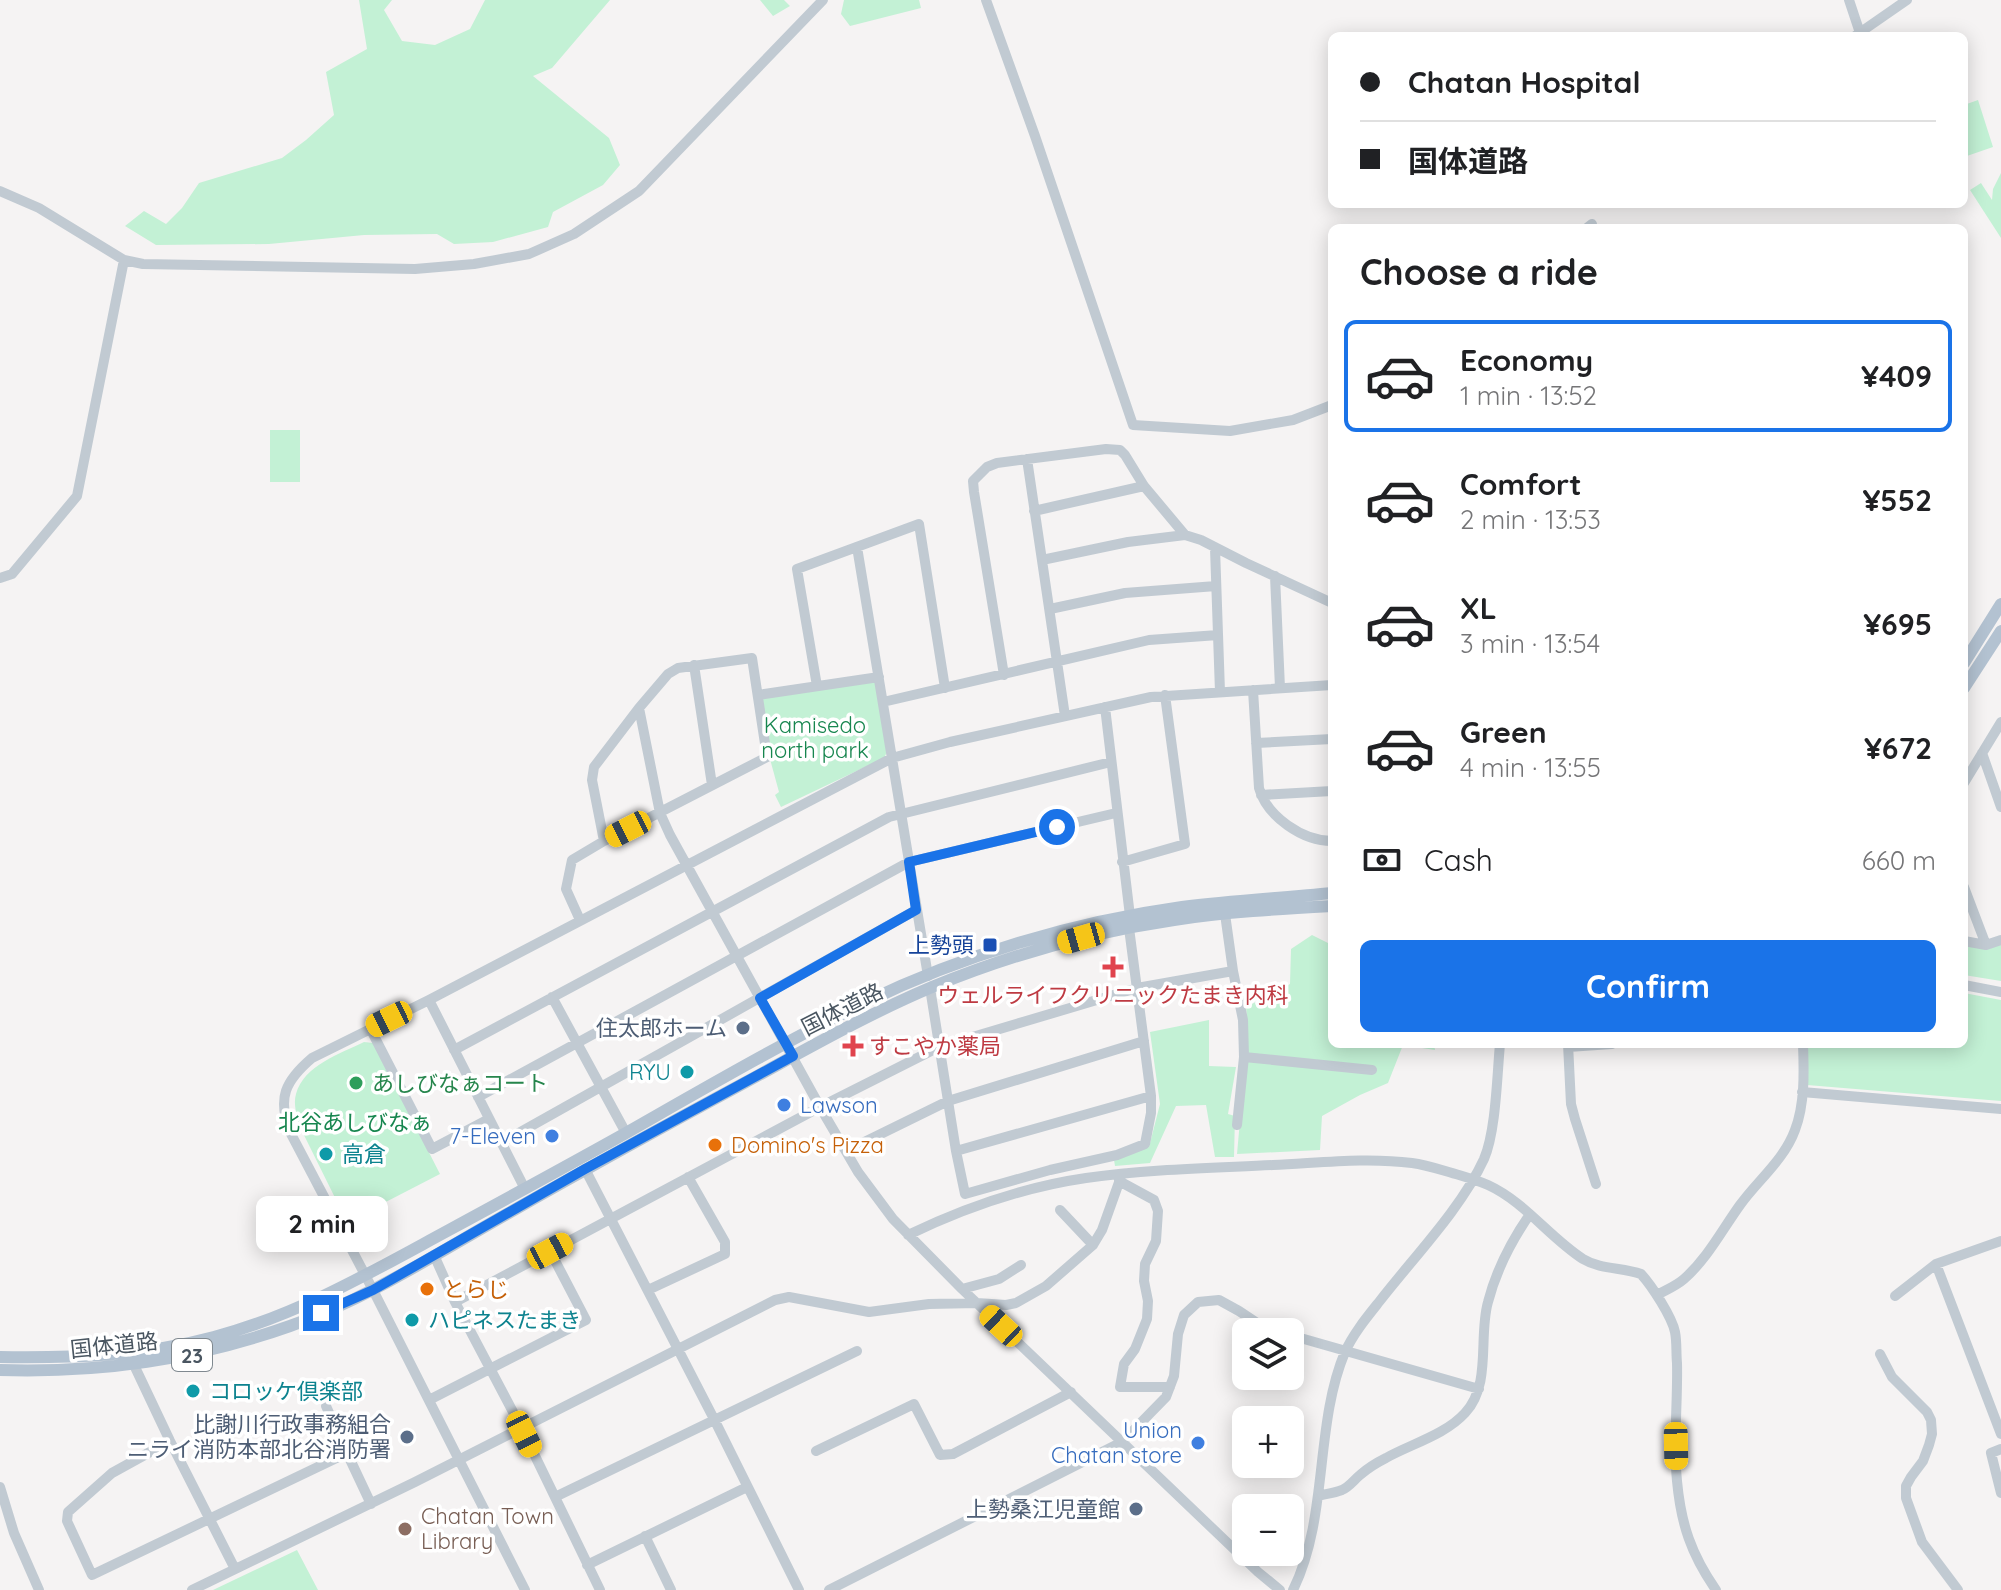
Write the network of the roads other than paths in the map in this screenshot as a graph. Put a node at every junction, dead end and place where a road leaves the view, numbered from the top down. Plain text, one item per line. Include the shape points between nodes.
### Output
1 (823, 0) edge
2 (986, 0) edge
3 (1849, 0) edge
4 (1907, 0) edge
5 (1857, 32) edge
6 (1860, 32) edge
7 (0, 191) edge
8 (124, 260) junction
9 (1328, 407) edge
10 (1027, 459) junction
11 (1144, 486) junction
12 (1034, 511) junction
13 (1185, 535) junction
14 (857, 547) junction
15 (1215, 548) junction
16 (1042, 560) junction
17 (1275, 576) junction
18 (0, 578) edge
19 (1216, 586) junction
20 (1328, 601) edge
21 (2001, 604) edge
22 (1050, 609) junction
23 (2001, 631) edge
24 (1218, 635) junction
25 (1968, 657) edge
26 (1058, 662) junction
27 (694, 665) junction
28 (1004, 675) junction
29 (879, 677) junction
30 (1968, 682) edge
31 (1328, 685) edge
32 (817, 686) junction
33 (945, 688) junction
34 (1280, 688) junction
35 (1253, 690) junction
36 (1220, 692) junction
37 (758, 695) junction
38 (1165, 695) junction
39 (883, 702) junction
40 (1105, 707) junction
41 (639, 708) junction
42 (1065, 716) junction
43 (2001, 722) edge
44 (1328, 739) edge
45 (1256, 743) junction
46 (1982, 753) junction
47 (892, 758) junction
48 (1111, 762) junction
49 (1968, 776) edge
50 (712, 785) junction
51 (1328, 791) edge
52 (1261, 795) junction
53 (2001, 807) edge
54 (660, 813) junction
55 (901, 813) junction
56 (1116, 813) junction
57 (1328, 840) edge
58 (604, 841) junction
59 (909, 862) junction
60 (1122, 862) junction
61 (687, 864) junction
62 (1328, 893) edge
63 (1968, 898) edge
64 (1328, 906) edge
65 (712, 910) junction
66 (916, 910) junction
67 (1225, 914) junction
68 (580, 920) junction
69 (1129, 922) junction
70 (2001, 940) edge
71 (1968, 942) edge
72 (1986, 945) junction
73 (737, 955) junction
74 (1233, 971) junction
75 (929, 982) junction
76 (1968, 986) edge
77 (1137, 988) junction
78 (2001, 992) edge
79 (552, 997) junction
80 (760, 998) junction
81 (429, 1000) junction
82 (370, 1028) junction
83 (1144, 1041) junction
84 (577, 1043) junction
85 (786, 1043) junction
86 (939, 1047) junction
87 (1500, 1048) edge
88 (1568, 1048) edge
89 (1803, 1048) edge
90 (454, 1050) junction
91 (793, 1056) junction
92 (1244, 1057) junction
93 (1372, 1070) dead end
94 (602, 1087) junction
95 (1802, 1092) junction
96 (1151, 1096) junction
97 (478, 1097) junction
98 (948, 1101) junction
99 (820, 1107) junction
100 (2001, 1109) edge
101 (489, 1119) junction
102 (1237, 1125) dead end
103 (626, 1133) junction
104 (501, 1143) junction
105 (846, 1151) junction
106 (956, 1151) junction
107 (585, 1169) junction
108 (688, 1177) junction
109 (1121, 1177) junction
110 (1472, 1179) junction
111 (1596, 1184) dead end
112 (525, 1189) junction
113 (1060, 1210) dead end
114 (1530, 1214) junction
115 (612, 1218) junction
116 (908, 1235) junction
117 (2001, 1241) edge
118 (1093, 1245) junction
119 (550, 1251) junction
120 (434, 1255) junction
121 (1936, 1264) junction
122 (1021, 1265) dead end
123 (365, 1275) junction
124 (962, 1289) junction
125 (373, 1290) junction
126 (648, 1290) junction
127 (1657, 1295) junction
128 (1895, 1296) dead end
129 (455, 1302) junction
130 (977, 1303) junction
131 (1250, 1318) edge
132 (1304, 1339) edge
133 (678, 1349) junction
134 (857, 1351) dead end
135 (1345, 1351) junction
136 (1880, 1354) dead end
137 (0, 1357) edge
138 (134, 1365) junction
139 (490, 1369) junction
140 (0, 1370) edge
141 (1170, 1387) junction
142 (1479, 1389) junction
143 (1071, 1392) junction
144 (429, 1400) junction
145 (326, 1406) dead end
146 (714, 1419) junction
147 (521, 1427) junction
148 (2001, 1434) edge
149 (170, 1441) junction
150 (1122, 1442) junction
151 (2001, 1449) edge
152 (816, 1451) dead end
153 (347, 1453) junction
154 (458, 1459) junction
155 (0, 1487) edge
156 (747, 1487) junction
157 (2001, 1493) edge
158 (1318, 1496) junction
159 (555, 1497) junction
160 (371, 1504) junction
161 (208, 1519) junction
162 (645, 1536) junction
163 (587, 1565) junction
164 (235, 1569) junction
165 (39, 1590) edge
166 (192, 1590) edge
167 (525, 1590) edge
168 (600, 1590) edge
169 (671, 1590) edge
170 (799, 1590) edge
171 (829, 1590) edge
172 (1280, 1590) edge
173 (1293, 1590) edge
174 (1716, 1590) edge
175 (1958, 1590) edge

1 - 8 street via 639,191 574,234 529,254 415,269
2 - 9 street via 1133,425 1230,431 1293,420
3 - 5 street
4 - 6 street
7 - 8 street via 39,208
8 - 18 street via 77,496 12,574
10 - 11 street via 1113,448 1125,455
10 - 12 street
10 - 28 street via 992,464 973,481
11 - 12 street
11 - 13 street
12 - 16 street
13 - 15 street
13 - 16 street
14 - 29 street
14 - 32 street via 797,569
14 - 33 street via 919,524
15 - 17 street
15 - 19 street
16 - 22 street
17 - 20 street
17 - 34 street
19 - 22 street via 1125,593
19 - 24 street
21 - 25 main road
22 - 26 street
23 - 30 main road
24 - 26 street via 1149,640
24 - 36 street
26 - 28 street
26 - 42 street
27 - 37 street via 752,658
27 - 41 street via 668,674
27 - 50 street
28 - 33 street
29 - 32 street
29 - 39 street
31 - 34 street
32 - 37 street
33 - 39 street
34 - 35 street
35 - 36 street
35 - 45 street
36 - 38 street
37 - 50 street via 767,757
38 - 40 street
38 - 60 street via 1185,844
39 - 47 street
40 - 42 street
40 - 48 street
41 - 54 street
41 - 58 street via 594,767
42 - 47 street
43 - 46 street
44 - 45 street
45 - 52 street
46 - 49 street
46 - 53 street
47 - 55 street
47 - 61 street
48 - 55 street
48 - 56 street
50 - 54 street
51 - 52 street
52 - 57 street via 1282,821 1309,838
54 - 58 street
54 - 61 street
55 - 59 street
55 - 65 street
56 - 59 street
56 - 60 street
58 - 68 street via 572,860 566,889
59 - 66 street
59 - 73 street
60 - 69 street
61 - 65 street
61 - 68 street
62 - 69 main road, 国体道路 / 23 via 1227,902
63 - 72 street
64 - 67 main road, 国体道路 / 23
65 - 73 street
65 - 79 street
66 - 75 street
66 - 80 street
67 - 69 main road, 国体道路 / 23
67 - 74 street
68 - 81 street
69 - 75 main road, 国体道路 / 23 via 1079,926 1033,939
69 - 77 street
70 - 72 street
71 - 72 street
73 - 80 street
73 - 84 street
74 - 77 street
74 - 92 street
75 - 85 main road, 国体道路 / 23 via 867,1001
75 - 86 street
75 - 91 main road, 国体道路 / 23
76 - 78 street
77 - 83 street
77 - 86 street
79 - 84 street
79 - 90 street
80 - 85 street
80 - 94 street
81 - 82 street
81 - 90 street
82 - 101 street via 432,1149
82 - 123 street via 312,1058 296,1072 283,1102 290,1132
83 - 96 street
83 - 98 street
84 - 94 street
84 - 97 street
85 - 91 street
85 - 103 main road, 国体道路 / 23
86 - 98 street
86 - 99 street
87 - 110 street via 1489,1141
88 - 111 street via 1571,1104
89 - 95 street
90 - 97 street
91 - 99 street
91 - 107 main road, 国体道路 / 23
92 - 93 street
92 - 102 street
94 - 103 street
94 - 104 street
95 - 100 street
95 - 127 street via 1800,1116 1782,1155 1701,1262 1682,1282
96 - 106 street
96 - 106 street via 1145,1144 1117,1155 965,1194
97 - 101 street
98 - 105 street
98 - 106 street
99 - 105 street
99 - 108 street
101 - 104 street
103 - 112 main road, 国体道路 / 23
104 - 112 street
105 - 116 street
107 - 115 street
107 - 120 main road, 国体道路 / 23
108 - 115 street
108 - 126 street via 725,1242 725,1254
109 - 110 street via 1365,1161 1416,1164
109 - 116 street via 1010,1195
109 - 118 street
109 - 141 street via 1154,1200 1158,1211 1156,1241 1145,1264 1147,1319 1124,1364 1120,1387
110 - 114 street
110 - 135 street
112 - 123 main road, 国体道路 / 23
113 - 118 street
114 - 127 street via 1586,1261 1641,1274
114 - 142 street via 1487,1303
115 - 119 street
115 - 126 street
116 - 124 street
117 - 121 street
118 - 130 street via 1046,1286 1016,1303
119 - 129 street
119 - 139 street via 586,1320
120 - 125 main road, 国体道路 / 23
120 - 129 street
121 - 128 street
121 - 148 street
122 - 124 street via 999,1279
123 - 125 street
123 - 137 main road, 国体道路 / 23 via 280,1315 182,1345 130,1354
124 - 130 street
125 - 138 main road, 国体道路 / 23 via 291,1326 184,1357
125 - 144 street
126 - 133 street
127 - 174 street via 1675,1331 1676,1479 1682,1521 1699,1566
129 - 139 street
130 - 133 street via 869,1312 789,1297
130 - 143 street
131 - 141 street via 1219,1300 1198,1302 1184,1315
132 - 135 street
133 - 146 street
133 - 147 street
134 - 146 street
135 - 142 street
135 - 158 street
136 - 175 street via 1892,1377 1931,1420 1929,1445 1906,1486 1906,1498 1922,1542
138 - 140 main road, 国体道路 / 23
138 - 149 street
139 - 144 street
139 - 147 street
141 - 150 street
142 - 158 street via 1466,1412 1447,1427 1374,1464 1345,1489
143 - 150 street
143 - 152 street via 953,1454 940,1455 914,1404
144 - 154 street
145 - 153 street
146 - 156 street
146 - 159 street
147 - 154 street
147 - 159 street
149 - 161 street
149 - 161 street via 112,1473 68,1512 67,1521 92,1575
150 - 171 street
150 - 172 street
151 - 157 street via 1991,1453
153 - 160 street
153 - 161 street
154 - 160 street
154 - 167 street
155 - 165 street
156 - 162 street
156 - 170 street
158 - 173 street via 1306,1557
159 - 163 street
160 - 164 street
161 - 164 street
162 - 163 street
162 - 169 street
163 - 168 street
164 - 166 street

